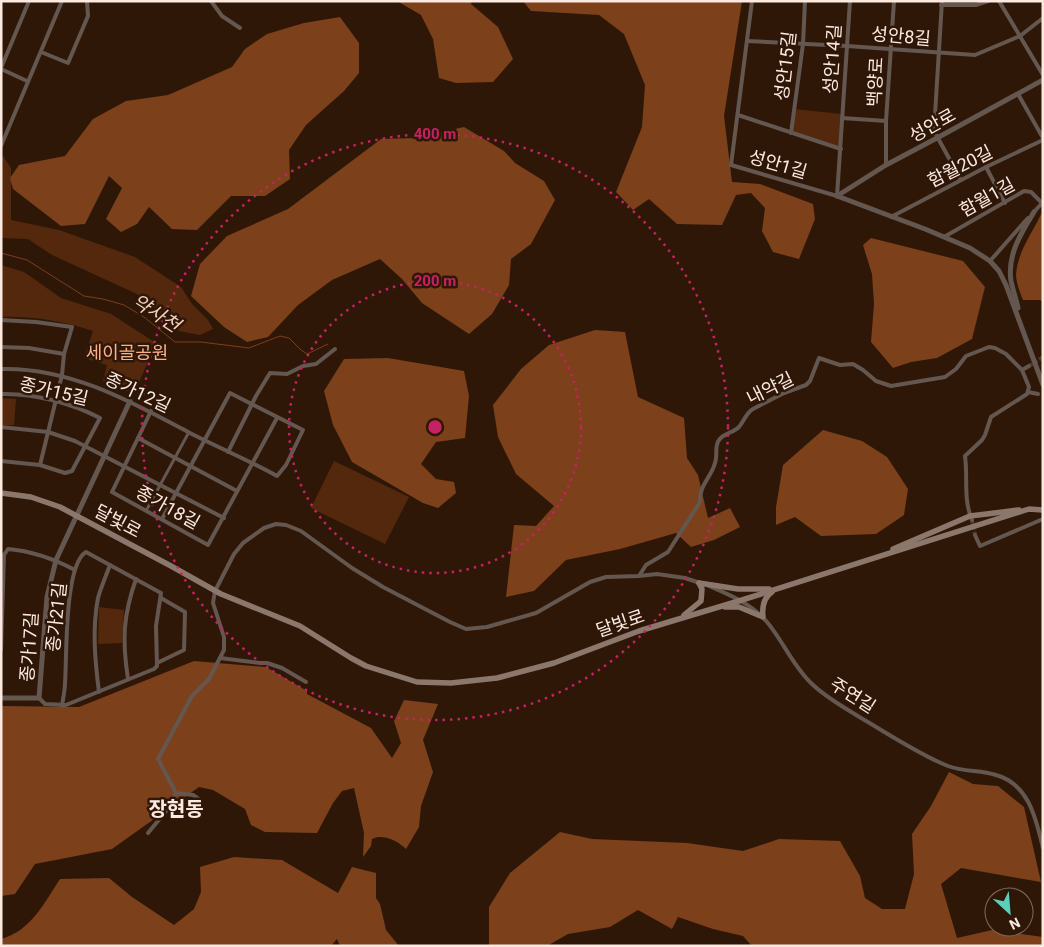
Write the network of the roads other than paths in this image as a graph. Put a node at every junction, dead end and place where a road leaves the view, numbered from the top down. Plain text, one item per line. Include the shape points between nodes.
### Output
1 (29, 1) edge
2 (62, 1) edge
3 (88, 1) edge
4 (211, 1) edge
5 (752, 1) edge
6 (805, 1) edge
7 (850, 1) edge
8 (894, 1) edge
9 (988, 1) edge
10 (999, 1) edge
11 (942, 3) edge
12 (1043, 18) edge
13 (240, 28) dead end
14 (1020, 36) junction
15 (747, 41) junction
16 (803, 44) junction
17 (847, 46) junction
18 (890, 49) junction
19 (41, 52) junction
20 (938, 54) junction
21 (1, 69) edge
22 (1043, 75) edge
23 (1043, 80) edge
24 (28, 81) junction
25 (1018, 94) junction
26 (738, 115) junction
27 (842, 118) junction
28 (886, 122) junction
29 (790, 133) junction
30 (937, 138) junction
31 (1043, 139) edge
32 (1, 146) edge
33 (840, 149) junction
34 (886, 165) junction
35 (986, 167) junction
36 (961, 180) junction
37 (837, 196) junction
38 (1042, 202) edge
39 (1005, 203) junction
40 (1034, 212) junction
41 (891, 218) junction
42 (944, 237) junction
43 (990, 261) junction
44 (1, 320) edge
45 (1020, 320) junction
46 (1, 346) edge
47 (335, 350) dead end
48 (64, 354) junction
49 (1029, 366) tunnel mouth
50 (1, 369) edge
51 (1022, 370) junction
52 (62, 375) junction
53 (1043, 385) edge
54 (1028, 392) junction
55 (1, 394) edge
56 (1038, 394) dead end
57 (130, 401) junction
58 (56, 402) junction
59 (253, 404) junction
60 (151, 411) junction
61 (277, 418) junction
62 (1, 427) edge
63 (48, 432) junction
64 (189, 432) junction
65 (138, 438) junction
66 (204, 439) junction
67 (85, 446) junction
68 (228, 452) junction
69 (104, 455) junction
70 (175, 458) junction
71 (1, 461) edge
72 (252, 463) junction
73 (40, 465) junction
74 (125, 466) junction
75 (190, 466) junction
76 (160, 484) junction
77 (237, 491) junction
78 (176, 492) junction
79 (1, 493) edge
80 (1029, 509) junction
81 (146, 510) junction
82 (1042, 510) edge
83 (76, 516) junction
84 (224, 518) junction
85 (971, 518) junction
86 (162, 519) junction
87 (1043, 519) edge
88 (975, 535) dead end
89 (881, 556) junction
90 (56, 560) junction
91 (110, 565) junction
92 (75, 570) junction
93 (639, 576) junction
94 (136, 579) junction
95 (699, 583) junction
96 (776, 589) junction
97 (215, 591) junction
98 (161, 598) junction
99 (742, 600) junction
100 (720, 607) junction
101 (763, 617) junction
102 (676, 620) junction
103 (1, 650) edge
104 (220, 658) junction
105 (157, 664) junction
106 (128, 679) junction
107 (306, 682) dead end
108 (99, 692) junction
109 (1, 698) edge
110 (39, 698) junction
111 (62, 706) junction
112 (176, 793) junction
113 (200, 800) dead end
114 (148, 833) dead end
115 (1043, 848) edge

1 - 21 street
2 - 19 street
3 - 19 street via 88,16 68,64
4 - 13 street via 222,16
5 - 15 street, 성안1길
6 - 16 street, 성안15길
7 - 17 street, 성안14길
8 - 18 street, 백양로
9 - 11 street via 976,5
10 - 14 street
11 - 20 street
12 - 14 street, 성안8길
14 - 20 street, 성안8길 via 976,55
14 - 22 street
15 - 16 street, 성안8길
15 - 26 street, 성안1길
16 - 17 street, 성안8길
16 - 29 street, 성안15길
17 - 18 street, 성안8길
17 - 27 street, 성안14길
18 - 20 street, 성안8길
18 - 28 street, 백양로
19 - 24 street
20 - 30 street via 934,131
21 - 24 street
23 - 25 street, 성안로
24 - 32 street
25 - 30 street, 성안로
25 - 31 street
26 - 29 street, 성안1길
26 - 37 street, 성안1길 via 731,165
27 - 28 street, 성안14길
27 - 33 street, 성안14길
28 - 34 street, 백양로
29 - 33 street, 성안1길
30 - 34 street, 성안로
30 - 36 street
31 - 35 street, 함월20길
33 - 37 street, 성안14길
34 - 37 street, 성안로
35 - 36 street, 함월20길
35 - 39 street
36 - 41 street, 함월20길
37 - 41 street, 함월1길
38 - 39 street, 함월1길 via 1028,190
38 - 40 street, 함월1길
39 - 42 street, 함월1길
40 - 43 street, 함월1길
40 - 45 street via 1012,254 1010,268
41 - 42 street, 함월1길
42 - 43 street, 함월1길
43 - 45 street via 999,271
44 - 48 street via 72,327
45 - 53 street
46 - 48 street
47 - 59 street via 316,364 302,366 286,374 270,373
48 - 52 street
49 - 51 street
50 - 52 street, 종가12길
51 - 54 street
51 - 93 street, 내약길 via 1001,350 989,348 966,356 945,377 891,386 876,381 853,364 819,358 806,385 748,412 737,429 724,435 717,444 715,464 700,492 700,502 668,552 646,564
52 - 57 street, 종가12길
52 - 58 street
54 - 56 street
54 - 85 street via 991,417 982,440 964,456 965,492
55 - 58 street, 종가15길
57 - 60 street, 종가12길
57 - 69 street, 종가17길
58 - 63 street
58 - 67 street, 종가15길 via 100,418
59 - 61 street
59 - 66 street via 230,392
59 - 68 street
60 - 64 street, 종가12길
60 - 65 street, 종가18길
61 - 72 street
61 - 72 street, 종가12길 via 303,430 286,465 277,476
62 - 63 street
63 - 67 street
63 - 73 street
64 - 66 street, 종가12길
64 - 70 street
65 - 70 street
65 - 74 street, 종가18길
66 - 68 street, 종가12길
66 - 75 street
67 - 69 street
67 - 73 street via 72,472
68 - 72 street, 종가12길
69 - 74 street
69 - 83 street, 종가17길
70 - 75 street
70 - 76 street
71 - 73 street
72 - 77 street, 종가18길
74 - 76 street, 종가18길
74 - 81 street, 종가18길 via 112,492
75 - 77 street
75 - 78 street
76 - 78 street, 종가18길
76 - 81 street
77 - 84 street, 종가18길
78 - 84 street, 종가18길
78 - 86 street
79 - 83 main road, 달빛로 via 39,499
80 - 82 main road, 달빛로
80 - 85 main road
80 - 89 main road, 달빛로
81 - 86 street, 종가18길
83 - 90 street, 종가17길
83 - 97 main road, 달빛로
84 - 86 street, 종가18길 via 208,545
85 - 89 main road via 907,542
87 - 88 street via 980,546
89 - 96 main road, 달빛로
90 - 92 street
90 - 103 street, 종가17길 via 24,550 8,549 4,555
90 - 110 street, 종가17길 via 47,597
91 - 92 street, 종가21길 via 86,552
91 - 94 street, 종가21길
91 - 108 street via 96,617 95,657
92 - 111 street, 종가21길 via 68,604
93 - 95 street, 주연길 via 657,574
93 - 97 street via 606,577 536,613 487,627 466,628 383,587 300,531 276,524 264,528 244,543 234,554
94 - 98 street, 종가21길 via 161,592
94 - 106 street via 124,629
95 - 96 main road via 738,589
95 - 99 street, 주연길
95 - 102 main road via 701,601
96 - 99 main road, 달빛로
96 - 101 main road via 767,595 762,608
97 - 102 main road, 달빛로 via 294,623 366,666 417,682 464,683 522,673
97 - 104 street via 213,603 225,644
98 - 105 street via 156,626
98 - 105 street via 185,612 184,650
99 - 100 main road, 달빛로
99 - 101 street, 주연길
100 - 101 main road via 739,607
100 - 102 main road, 달빛로
101 - 115 street, 주연길 via 801,672 821,692 939,762 966,771 996,775 1017,786 1032,809
104 - 107 street via 267,662
104 - 112 street via 209,679 192,696 158,759
105 - 106 street via 154,669
106 - 108 street
108 - 111 street
109 - 110 street, 종가17길
110 - 111 street via 44,704
112 - 113 street via 193,795
112 - 114 street

